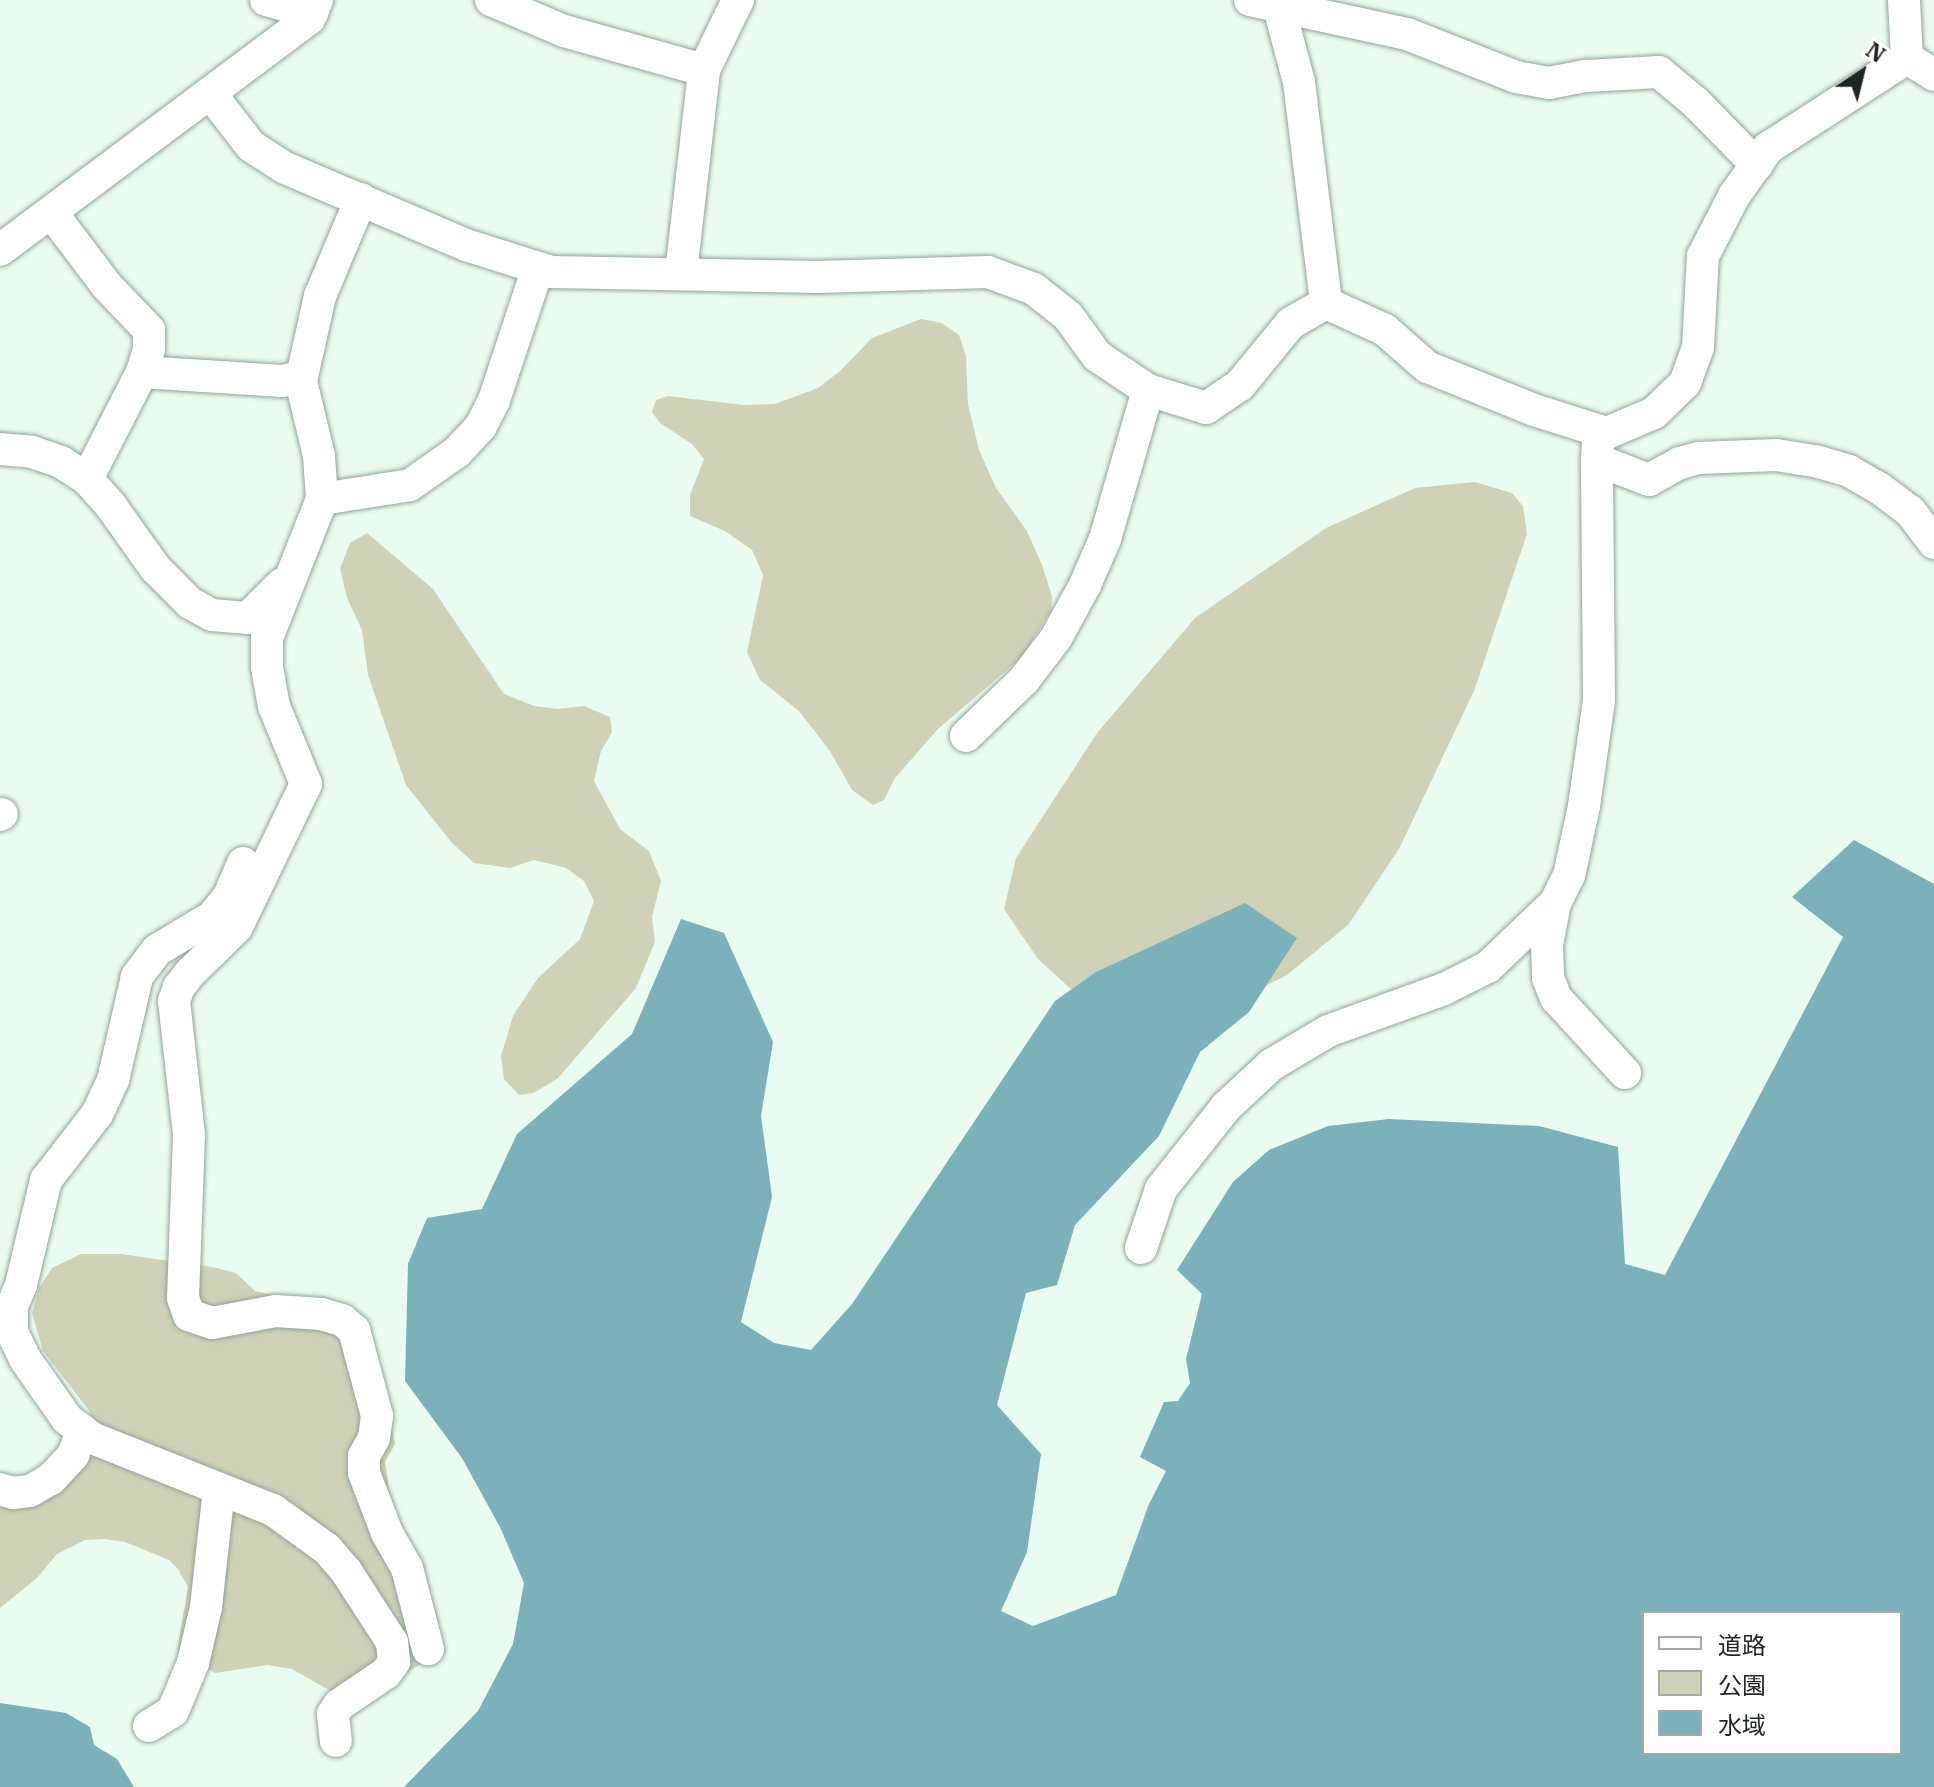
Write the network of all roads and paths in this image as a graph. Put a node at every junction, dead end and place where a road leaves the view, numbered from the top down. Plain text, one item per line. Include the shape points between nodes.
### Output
1 (266, 0) edge
2 (491, 0) edge
3 (738, 0) edge
4 (1250, 0) edge
5 (1904, 0) edge
6 (1280, 5) edge
7 (314, 6) edge
8 (1907, 58) junction
9 (704, 70) junction
10 (1934, 75) edge
11 (210, 93) junction
12 (1757, 165) junction
13 (361, 199) junction
14 (51, 212) junction
15 (0, 250) edge
16 (538, 268) junction
17 (681, 273) junction
18 (1326, 303) junction
19 (142, 372) junction
20 (301, 377) junction
21 (1148, 390) junction
22 (1598, 445) junction
23 (0, 449) edge
24 (87, 479) junction
25 (322, 499) junction
26 (1934, 543) edge
27 (290, 575) junction
28 (966, 736) dead end
29 (286, 825) junction
30 (1555, 903) junction
31 (1625, 1073) dead end
32 (1141, 1248) dead end
33 (82, 1431) junction
34 (0, 1489) edge
35 (219, 1490) junction
36 (428, 1649) dead end
37 (149, 1726) dead end
38 (336, 1741) dead end

1 - 7 street
2 - 9 street via 569,33
3 - 9 street
4 - 6 street
5 - 8 street
6 - 12 street via 1407,34 1516,77 1549,83 1659,72
6 - 18 street via 1299,82
7 - 11 street via 309,19
8 - 10 street
8 - 12 street via 1768,148
9 - 17 street
11 - 13 street via 251,146 283,167
11 - 14 street
12 - 22 street via 1703,256 1698,347 1685,383 1654,413 1607,433
13 - 16 street via 466,245
13 - 20 street via 320,296
14 - 15 street
14 - 19 street via 107,286 149,330
16 - 17 street
16 - 25 street via 494,400 481,426 457,452 410,485
17 - 21 street via 818,277 988,272 1034,289 1068,316 1097,356
18 - 21 street via 1291,323 1240,385 1206,408
18 - 22 street via 1385,330 1427,367 1534,410
19 - 20 street via 282,381
19 - 24 street
20 - 25 street via 319,456
21 - 28 street via 1105,539 1085,585 1056,638 1024,680
22 - 26 street via 1649,480 1699,458 1776,455 1815,461 1849,471 1879,488 1910,511
22 - 30 street via 1599,700 1569,876
23 - 24 street via 32,452
24 - 27 street via 156,569 190,603 212,615 248,618
25 - 27 street
27 - 29 street via 267,638 274,706 306,784
29 - 33 street via 259,840 246,855 229,896 212,917 147,959 130,999 113,1080 97,1114 46,1180 12,1306 12,1332 40,1381
29 - 36 street via 237,927 190,973 174,1001 189,1135 183,1298 189,1315 212,1323 276,1311 321,1314 354,1330 377,1416 364,1473 407,1568
30 - 31 street via 1547,945 1548,978 1556,998
30 - 32 street via 1488,967 1328,1031 1271,1065 1226,1107 1161,1189
33 - 34 street via 73,1455 51,1479 30,1491
33 - 35 street
35 - 37 street via 206,1607 193,1663 173,1711
35 - 38 street via 273,1510 327,1549 392,1642 394,1662 386,1673 333,1714

